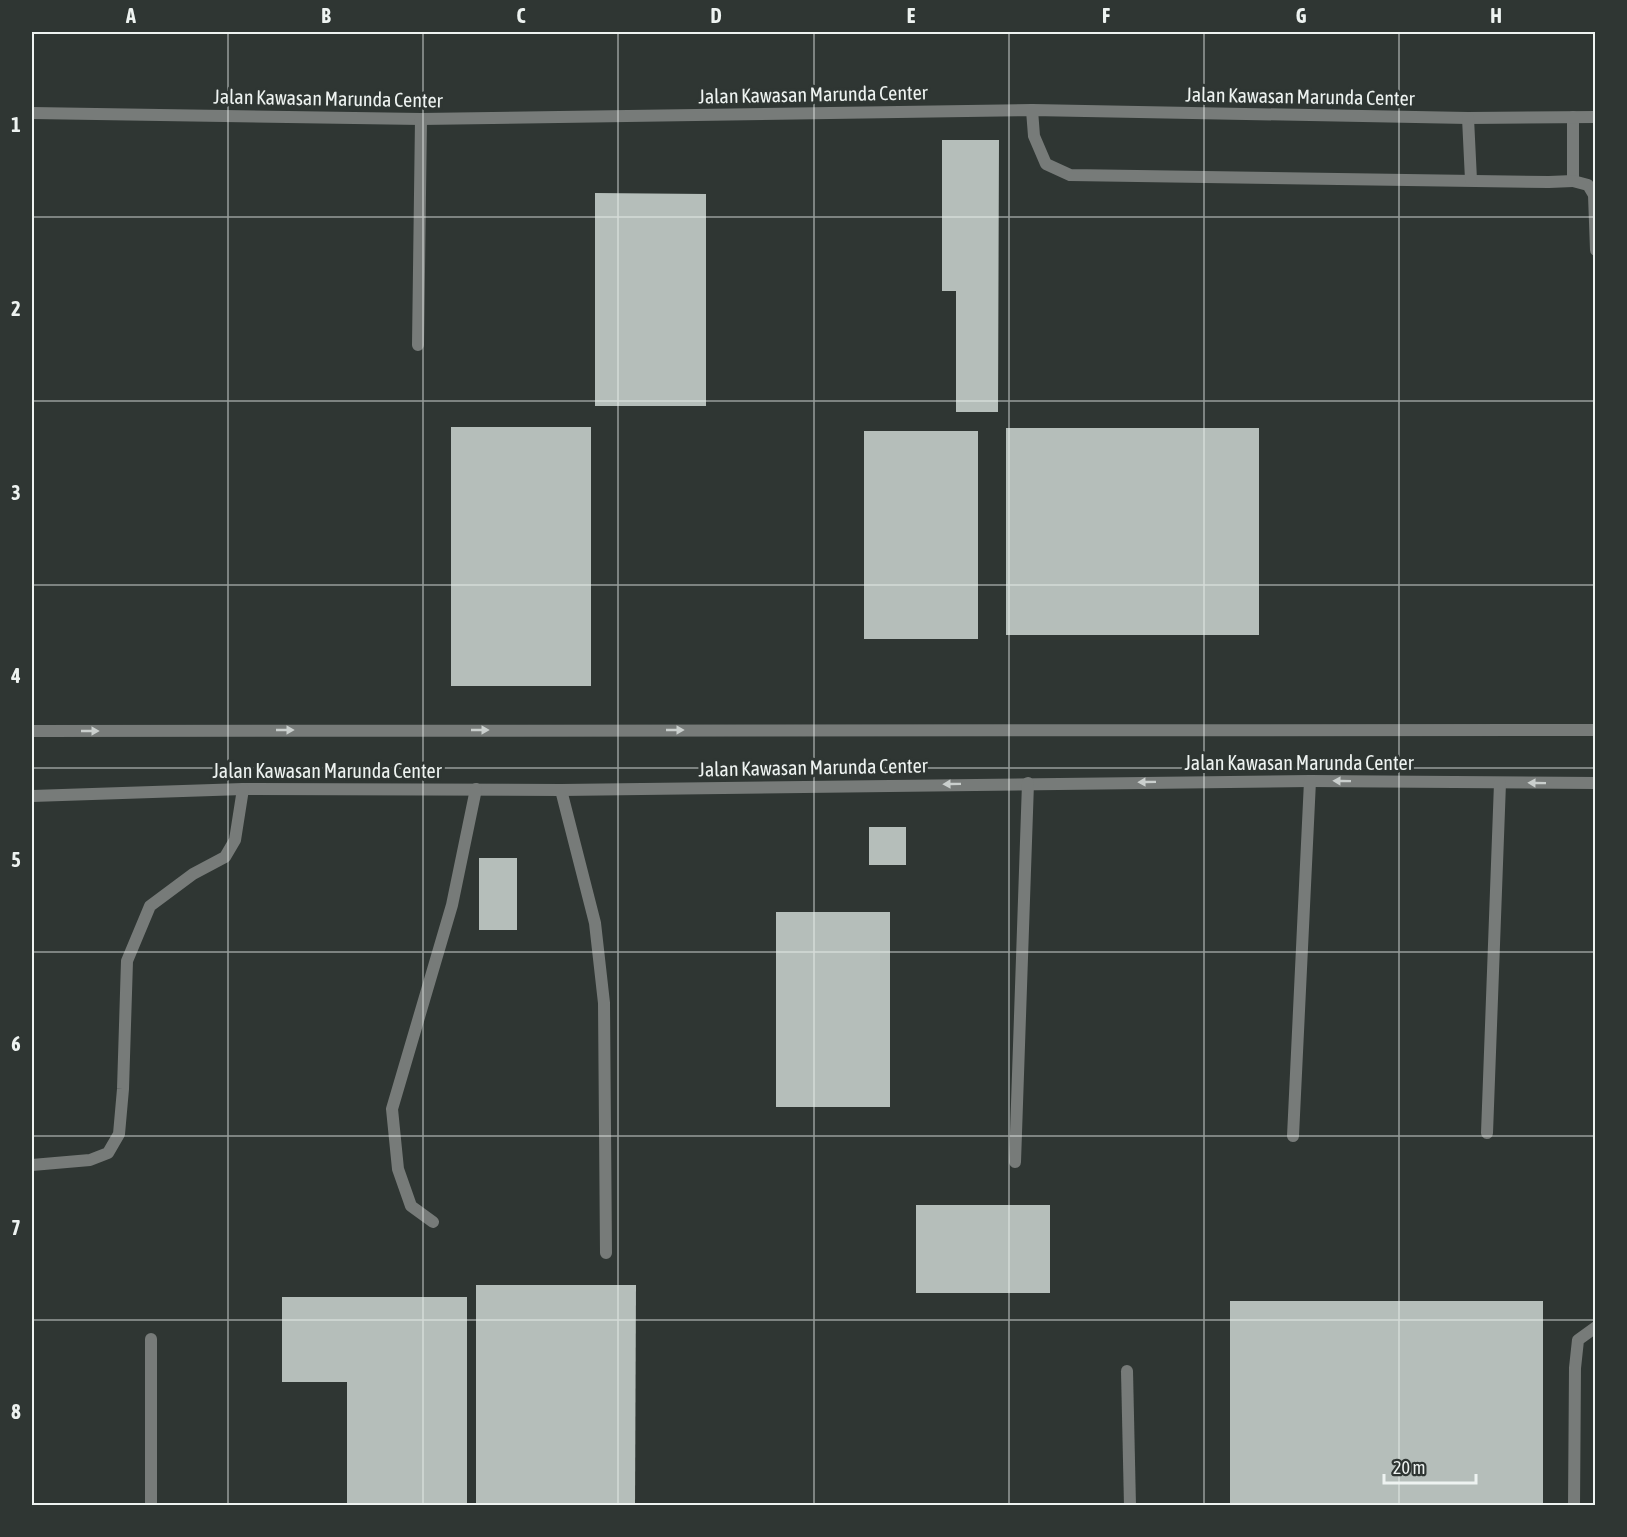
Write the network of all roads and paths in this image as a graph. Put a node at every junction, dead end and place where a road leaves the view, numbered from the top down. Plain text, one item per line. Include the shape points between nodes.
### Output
1 (1032, 110) junction
2 (32, 113) edge
3 (1573, 117) junction
4 (1596, 117) edge
5 (1468, 118) junction
6 (422, 119) junction
7 (1471, 180) junction
8 (1573, 182) junction
9 (1596, 250) edge
10 (418, 345) dead end
11 (32, 730) edge
12 (1596, 730) edge
13 (1310, 781) junction
14 (1028, 783) junction
15 (1500, 783) junction
16 (1596, 783) edge
17 (243, 789) junction
18 (476, 789) junction
19 (561, 790) junction
20 (32, 796) edge
21 (1487, 1133) dead end
22 (1293, 1136) dead end
23 (1014, 1162) dead end
24 (32, 1166) edge
25 (433, 1222) dead end
26 (606, 1253) dead end
27 (1596, 1327) edge
28 (151, 1339) dead end
29 (1127, 1371) dead end
30 (151, 1506) edge
31 (1130, 1506) edge
32 (1574, 1506) edge

1 - 5 lane, Jalan Kawasan Marunda Center
1 - 6 lane, Jalan Kawasan Marunda Center
1 - 7 lane via 1034,135 1046,164 1070,176
2 - 6 lane, Jalan Kawasan Marunda Center
3 - 4 lane, Jalan Kawasan Marunda Center
3 - 5 lane, Jalan Kawasan Marunda Center
3 - 8 lane
5 - 7 lane
6 - 10 lane
7 - 8 lane
8 - 9 lane via 1588,184 1594,195
11 -> 12 lane, Jalan Kawasan Marunda Center
13 -> 14 lane, Jalan Kawasan Marunda Center
15 -> 13 lane, Jalan Kawasan Marunda Center
13 - 22 lane
14 -> 19 lane, Jalan Kawasan Marunda Center
14 - 23 lane
16 -> 15 lane, Jalan Kawasan Marunda Center
15 - 21 lane
17 - 18 lane, Jalan Kawasan Marunda Center
17 - 20 lane, Jalan Kawasan Marunda Center
17 - 24 lane via 235,840 225,857 193,873 150,906 127,961 119,1134 108,1153 90,1160
18 - 19 lane, Jalan Kawasan Marunda Center
18 - 25 lane via 452,905 392,1109 398,1168 411,1206
19 - 26 lane via 595,923 604,1003
27 - 32 lane via 1578,1340
28 - 30 lane
29 - 31 lane

